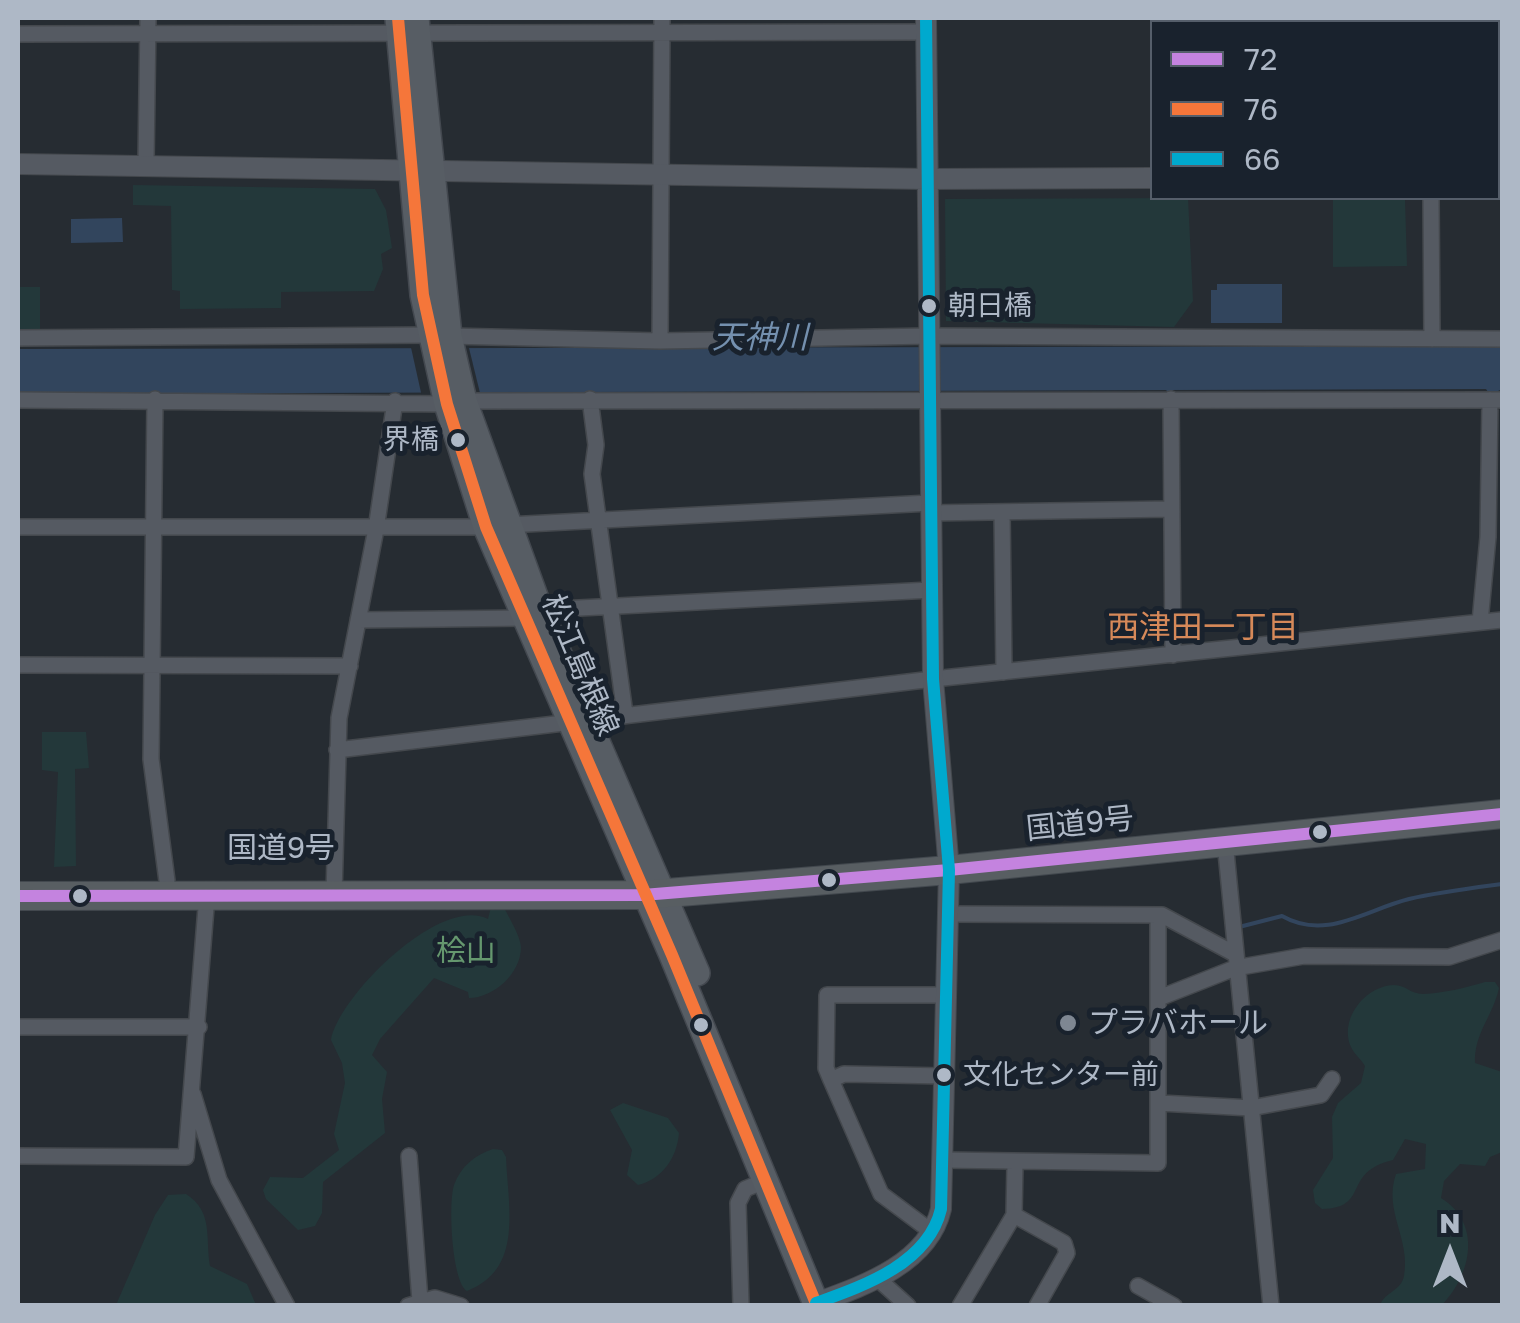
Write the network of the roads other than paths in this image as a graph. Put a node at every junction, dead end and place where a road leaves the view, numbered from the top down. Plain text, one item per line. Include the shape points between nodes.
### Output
1 (147, 25) edge
2 (408, 25) edge
3 (662, 25) edge
4 (926, 25) edge
5 (18, 34) edge
6 (146, 162) junction
7 (18, 164) edge
8 (423, 170) junction
9 (661, 174) junction
10 (1150, 178) edge
11 (927, 179) junction
12 (1431, 200) edge
13 (440, 337) junction
14 (18, 338) edge
15 (928, 339) junction
16 (1432, 339) junction
17 (1502, 339) edge
18 (660, 341) junction
19 (590, 398) junction
20 (929, 398) junction
21 (155, 399) junction
22 (1171, 399) junction
23 (18, 400) edge
24 (455, 400) junction
25 (1496, 400) edge
26 (395, 402) junction
27 (930, 508) junction
28 (1170, 509) junction
29 (1002, 512) junction
30 (598, 520) junction
31 (155, 526) junction
32 (496, 526) junction
33 (18, 527) edge
34 (376, 529) junction
35 (931, 590) junction
36 (612, 606) junction
37 (532, 614) junction
38 (358, 620) junction
39 (1502, 620) edge
40 (1480, 622) junction
41 (1173, 655) junction
42 (155, 664) junction
43 (18, 665) edge
44 (350, 666) junction
45 (1004, 672) junction
46 (934, 679) junction
47 (625, 714) junction
48 (578, 720) junction
49 (337, 750) junction
50 (1502, 814) edge
51 (1225, 842) junction
52 (949, 870) junction
53 (18, 880) edge
54 (168, 880) junction
55 (335, 887) junction
56 (648, 890) junction
57 (207, 895) junction
58 (18, 896) edge
59 (948, 914) junction
60 (1158, 915) junction
61 (1502, 940) edge
62 (1234, 960) junction
63 (946, 995) junction
64 (1159, 998) junction
65 (18, 1027) edge
66 (199, 1027) junction
67 (944, 1076) junction
68 (1332, 1078) dead end
69 (831, 1080) junction
70 (192, 1090) junction
71 (1160, 1102) junction
72 (1251, 1108) junction
73 (18, 1156) edge
74 (409, 1156) dead end
75 (943, 1160) junction
76 (1015, 1164) junction
77 (766, 1180) junction
78 (1014, 1215) junction
79 (932, 1232) junction
80 (876, 1278) junction
81 (1138, 1286) dead end
82 (414, 1303) edge
83 (825, 1303) edge
84 (287, 1306) edge
85 (461, 1306) edge
86 (741, 1306) edge
87 (908, 1306) edge
88 (960, 1306) edge
89 (1037, 1306) edge
90 (1174, 1306) edge
91 (1271, 1306) edge

1 - 2 street
1 - 5 street
1 - 6 street
2 - 3 street
2 - 8 main road, 松江島根線
3 - 4 street
3 - 9 street
4 - 11 street
6 - 7 street
6 - 8 street
8 - 9 street
8 - 13 main road, 松江島根線
9 - 11 street
9 - 18 street
10 - 11 street
11 - 15 street
12 - 16 street
13 - 14 street
13 - 18 street
13 - 24 main road, 松江島根線
15 - 16 street
15 - 18 street
15 - 20 street
16 - 17 street
19 - 20 street
19 - 24 street
19 - 30 street
20 - 22 street
20 - 27 street
21 - 23 street
21 - 26 street
21 - 31 street
22 - 25 street
22 - 28 street
24 - 26 street
24 - 32 main road, 松江島根線
25 - 40 street
26 - 34 street
27 - 29 street
27 - 30 street
27 - 35 street
28 - 29 street
28 - 41 street
29 - 45 street
30 - 32 street
30 - 36 street
31 - 33 street
31 - 34 street
31 - 42 street
32 - 34 street
32 - 37 main road, 松江島根線
34 - 38 street
35 - 36 street
35 - 46 street
36 - 37 street
36 - 47 street
37 - 38 street
37 - 48 main road, 松江島根線
38 - 44 street
39 - 40 street
40 - 41 street
41 - 45 street
42 - 43 street
42 - 44 street
42 - 54 street via 152,790
44 - 49 street
45 - 46 street
46 - 47 street
46 - 52 street
47 - 48 street
48 - 49 street
48 - 56 main road, 松江島根線
49 - 55 street
50 - 51 highway, 国道9号
51 - 52 highway, 国道9号
51 - 62 street
52 - 56 highway, 国道9号
52 - 59 street
53 - 54 highway, 国道9号
54 - 55 highway, 国道9号
55 - 56 highway, 国道9号
55 - 57 highway, 国道9号
56 - 77 main road, 松江島根線
56 - 83 main road, 松江島根線
57 - 58 highway, 国道9号
57 - 66 street
59 - 60 street
59 - 63 street
60 - 62 street via 1181,922
60 - 64 street
61 - 62 street via 1449,957
62 - 64 street
62 - 72 street
63 - 67 street
63 - 69 street via 827,995
64 - 71 street
65 - 66 street
66 - 70 street
67 - 69 street via 844,1074
67 - 75 street
68 - 72 street via 1321,1095
69 - 79 street via 881,1194
70 - 73 street via 186,1157
70 - 84 street via 219,1180
71 - 72 street
71 - 76 street via 1158,1163
72 - 91 street
74 - 82 street
75 - 76 street
75 - 79 street via 941,1209
76 - 78 street
77 - 83 main road, 松江島根線
77 - 86 street via 738,1203
78 - 88 street
78 - 89 street via 1064,1243 1067,1253
79 - 80 street via 908,1259
80 - 83 street
80 - 87 street
81 - 90 street
82 - 85 street via 446,1298

